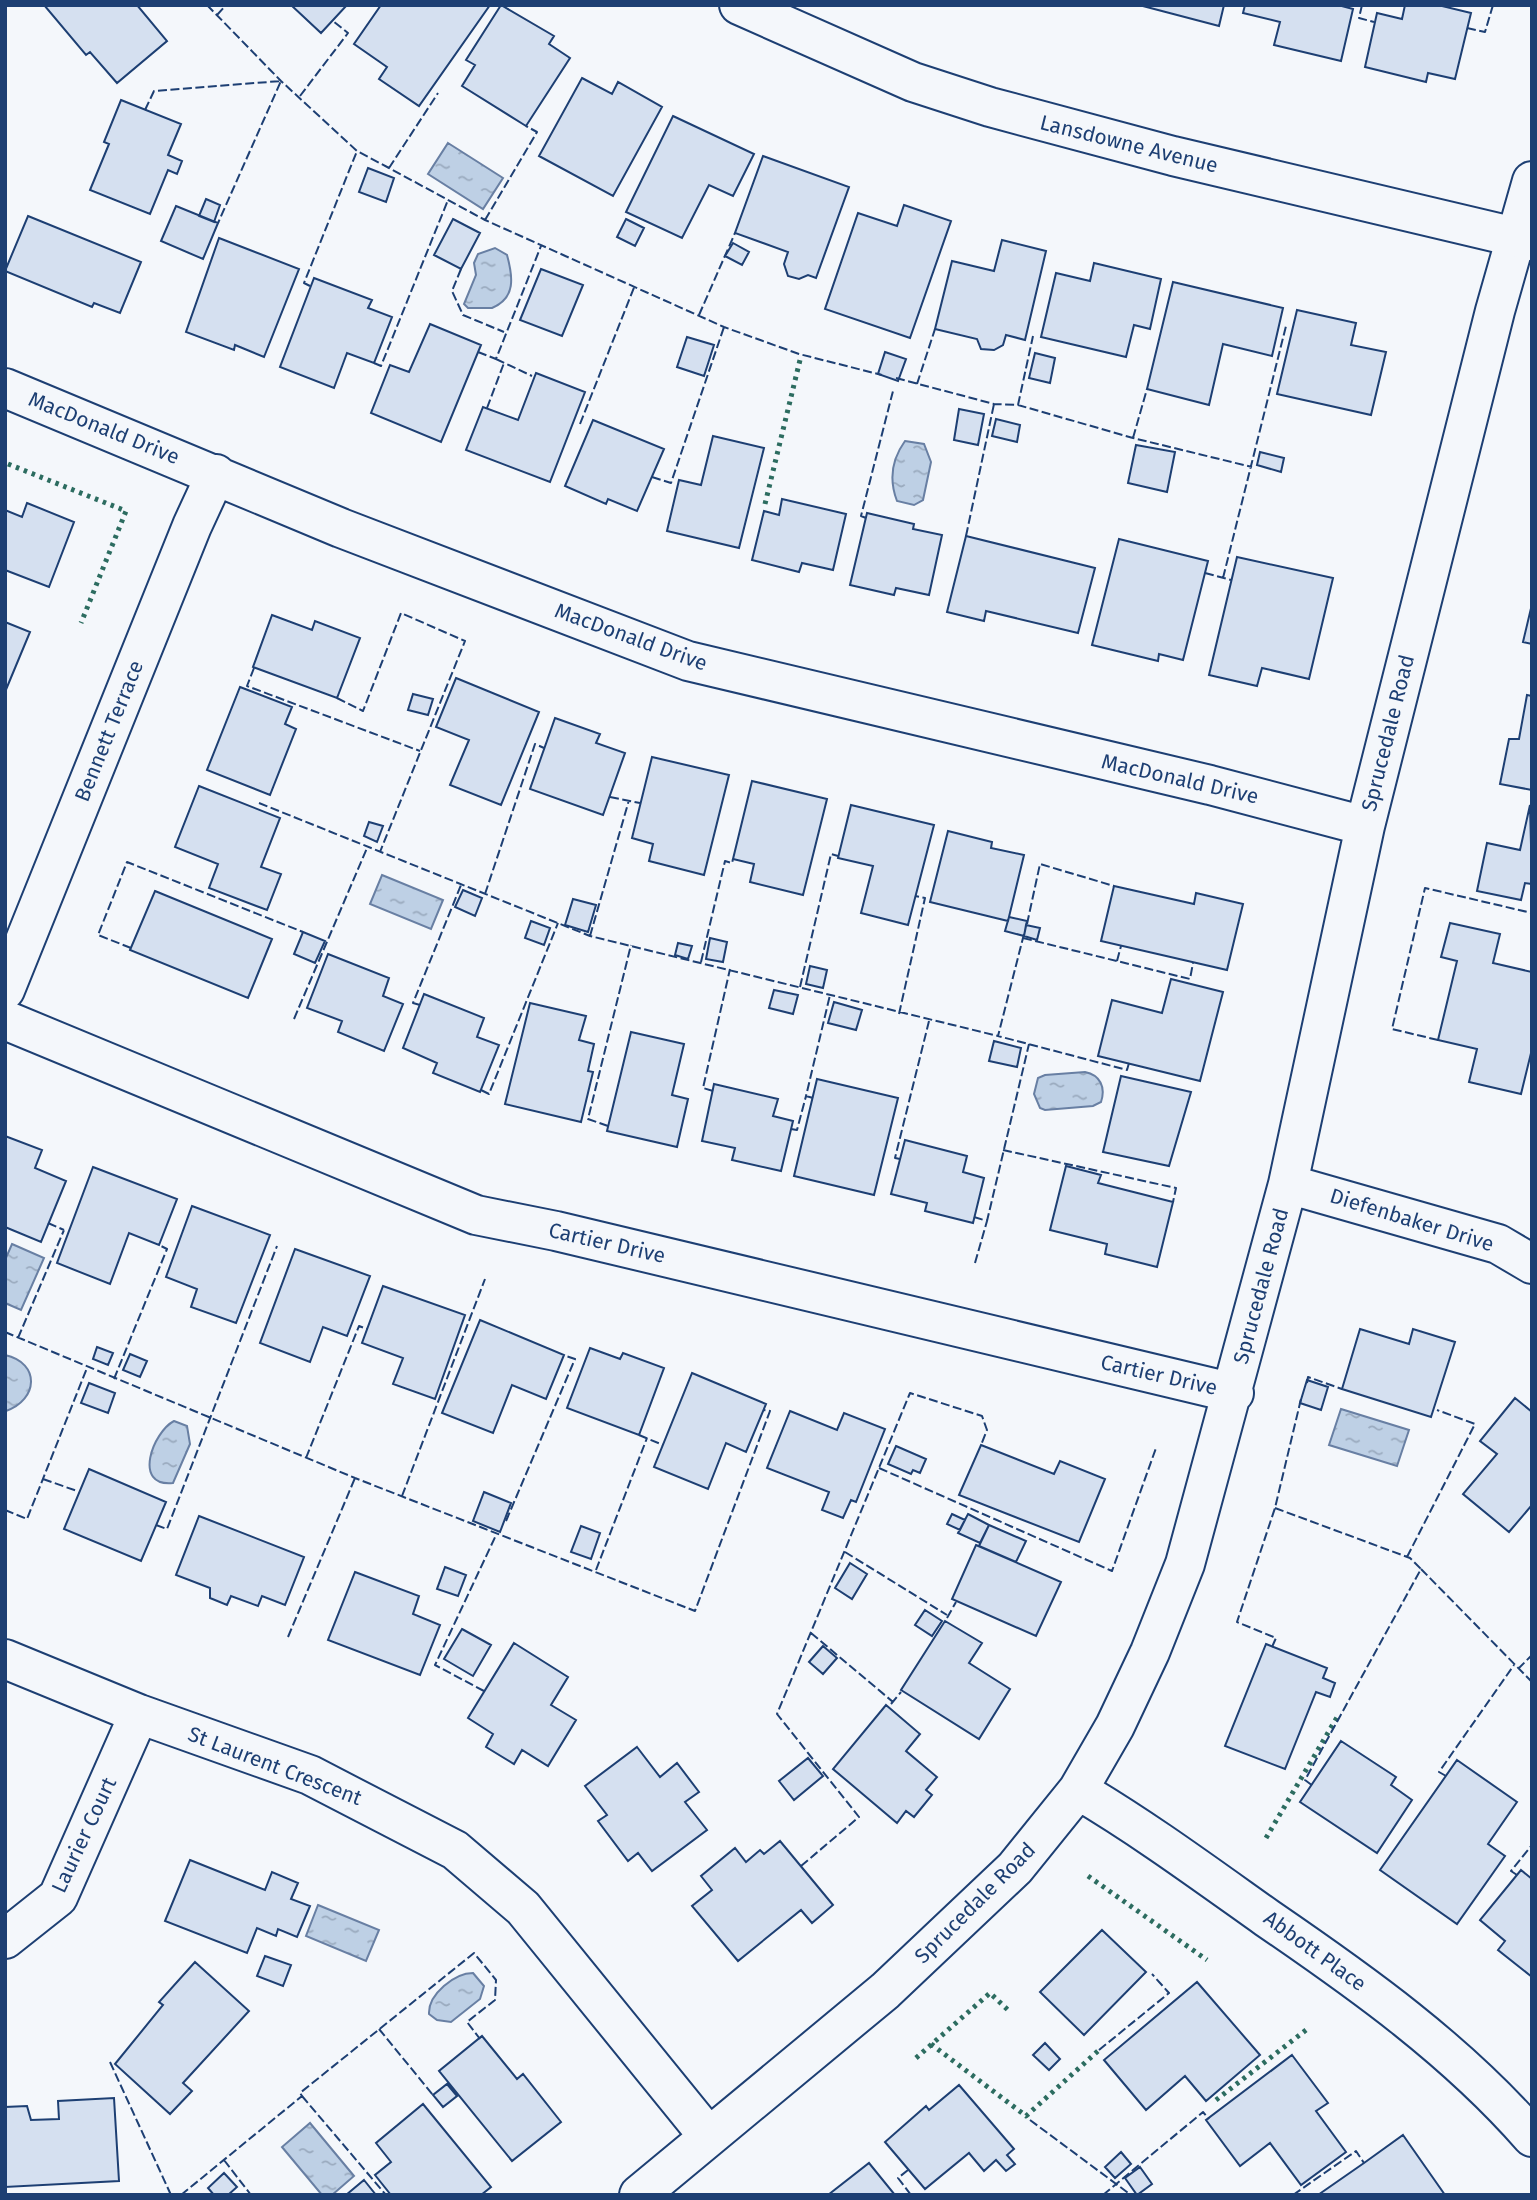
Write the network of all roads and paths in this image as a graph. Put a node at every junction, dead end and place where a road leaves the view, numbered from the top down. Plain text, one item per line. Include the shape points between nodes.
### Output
1 (739, 5) edge
2 (1532, 181) edge
3 (1523, 239) edge
4 (5, 388) edge
5 (216, 474) junction
6 (1365, 826) junction
7 (5, 990) edge
8 (5, 1020) edge
9 (1288, 1184) junction
10 (1532, 1264) edge
11 (1234, 1393) junction
12 (5, 1659) edge
13 (139, 1714) junction
14 (1078, 1790) junction
15 (5, 1939) edge
16 (709, 2137) junction
17 (1532, 2137) edge
18 (639, 2195) edge

1 - 3 street, Lansdowne Avenue via 914,82 990,107 1173,156
2 - 3 street, Sprucedale Road
3 - 6 street, Sprucedale Road
4 - 5 street, MacDonald Drive
5 - 6 street, MacDonald Drive via 341,528 688,661
5 - 7 street, Bennett Terrace
6 - 9 street, Sprucedale Road
8 - 11 street, Cartier Drive via 476,1215
9 - 10 street, Diefenbaker Drive via 1498,1244
9 - 11 street, Sprucedale Road
11 - 14 street, Sprucedale Road via 1185,1564 1115,1727
12 - 13 street, St Laurent Crescent
13 - 15 street, Laurier Court via 58,1897
13 - 16 street, St Laurent Crescent via 310,1775 455,1850 523,1908
14 - 16 street, Sprucedale Road via 1015,1868 950,1931
14 - 17 street, Abbott Place via 1164,1843 1319,1952 1453,2056
16 - 18 street, Sprucedale Road

